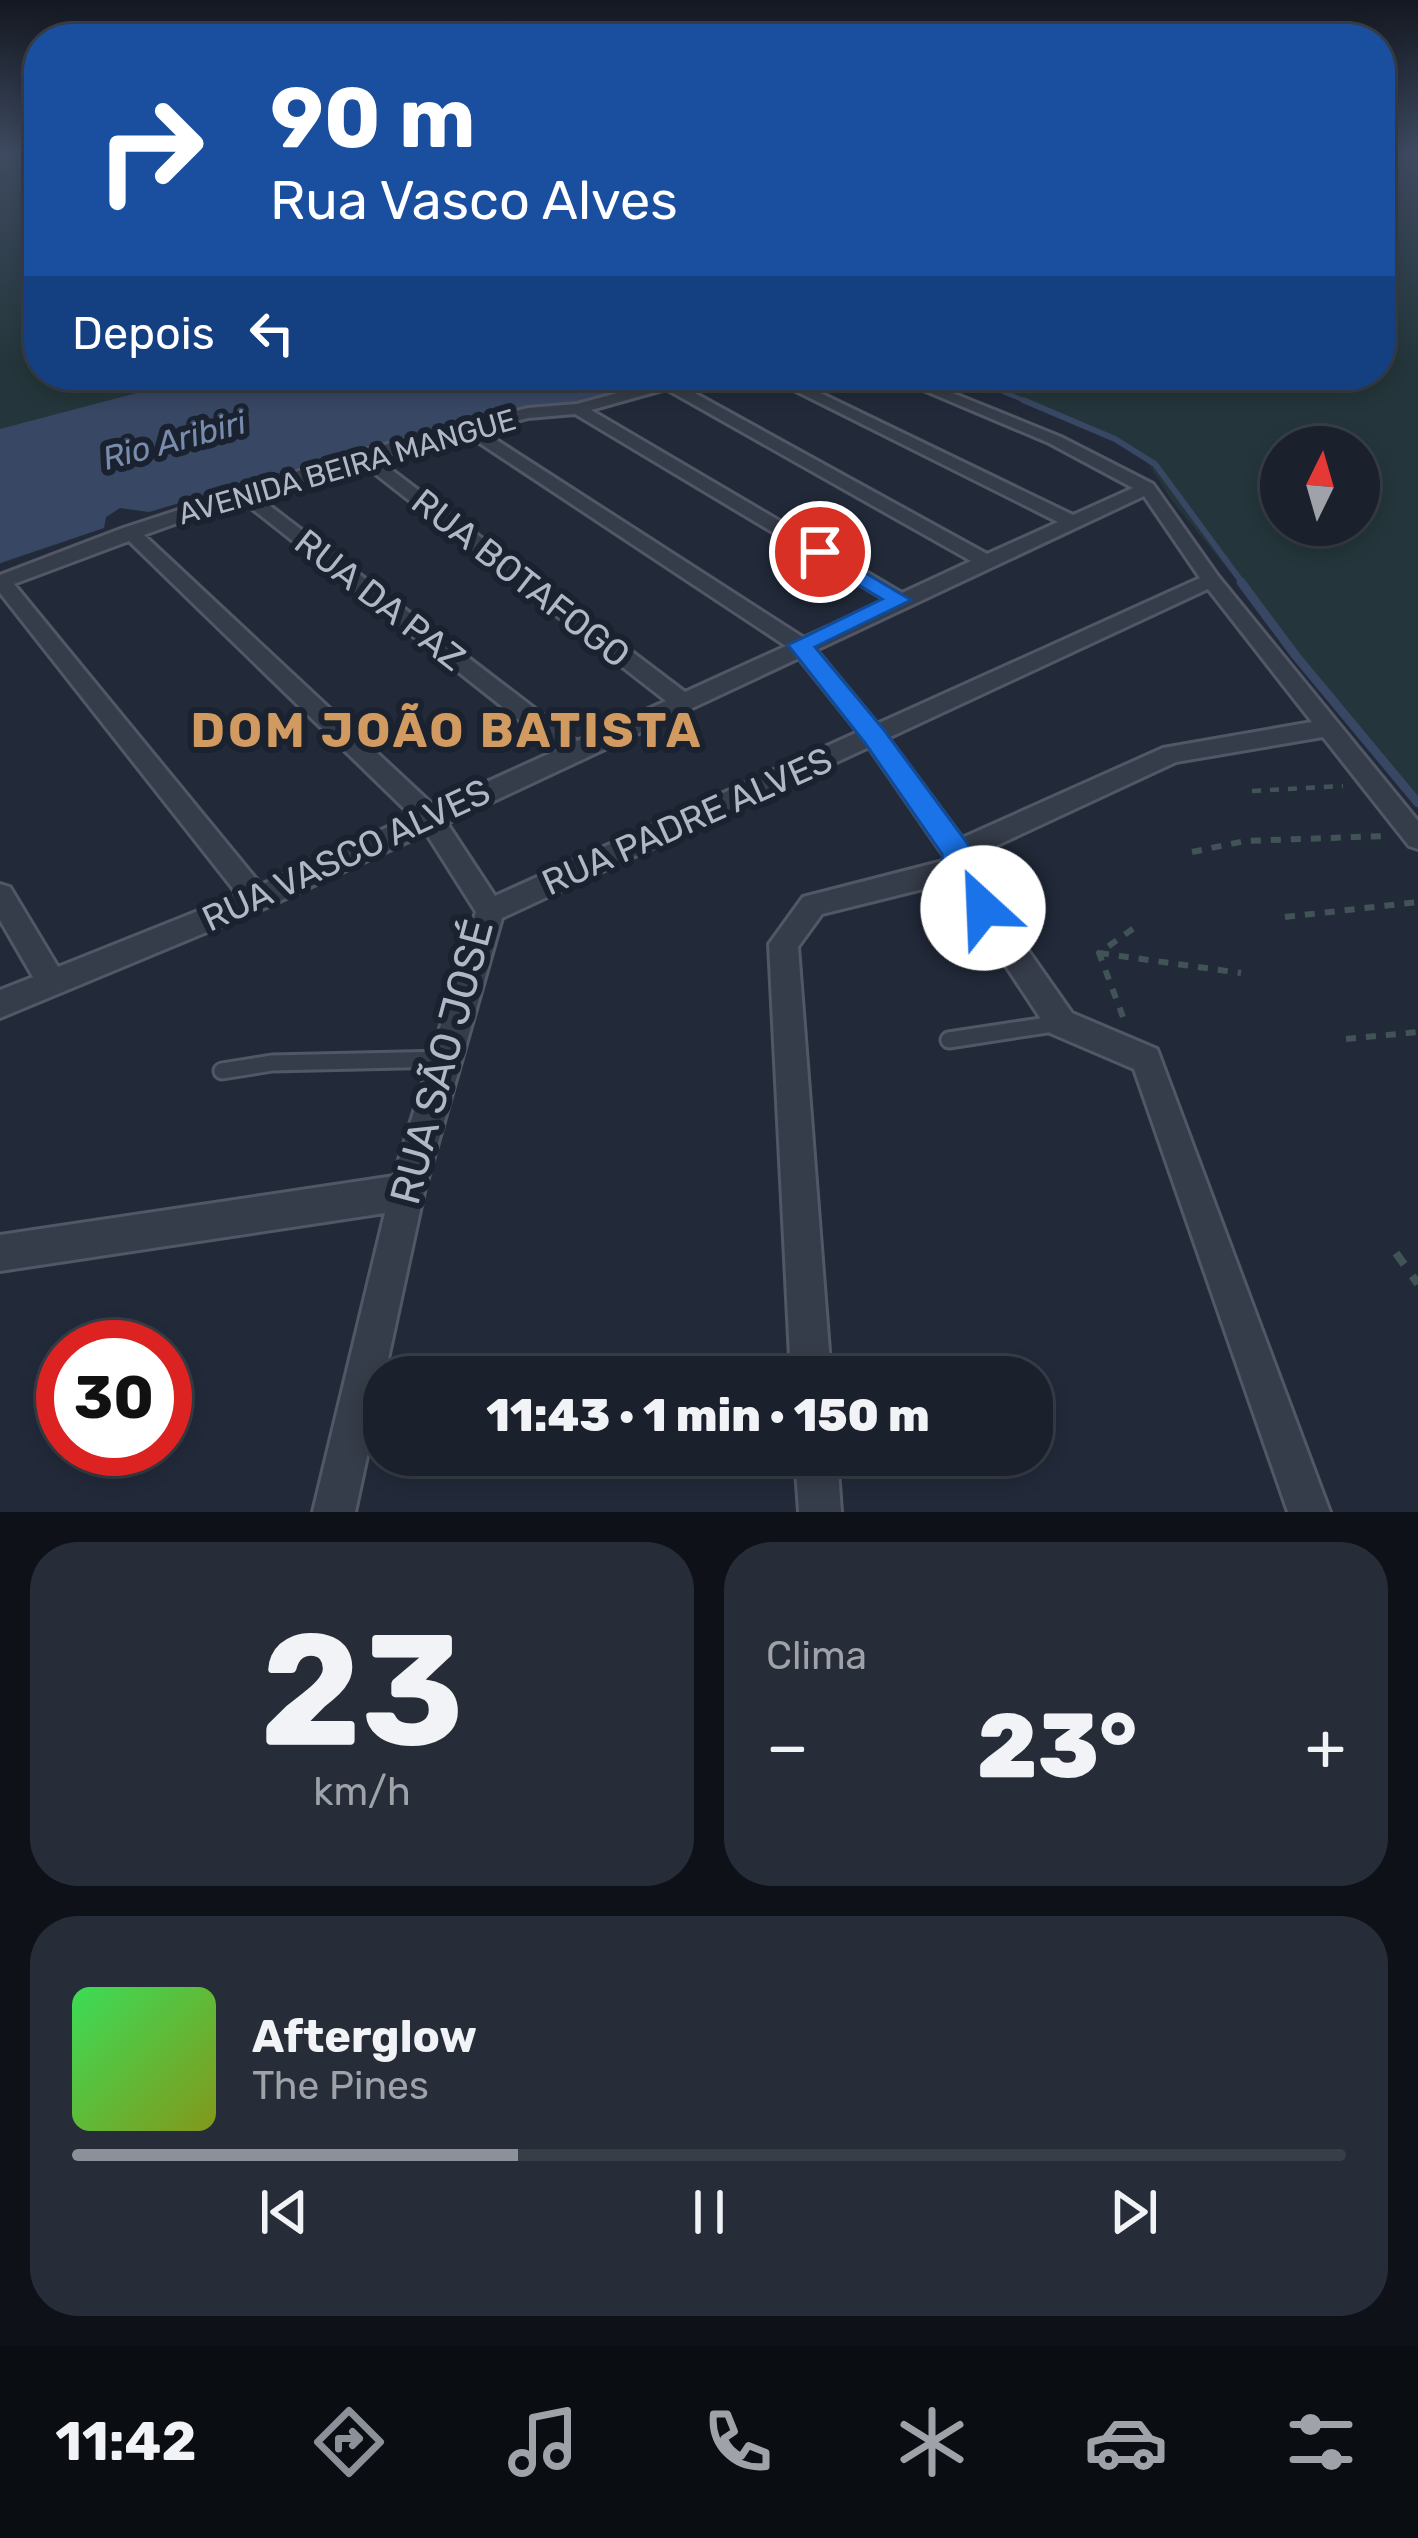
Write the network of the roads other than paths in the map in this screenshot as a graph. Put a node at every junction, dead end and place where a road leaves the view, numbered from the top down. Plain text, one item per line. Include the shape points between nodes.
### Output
1 (649, 390) edge
2 (677, 390) edge
3 (802, 390) edge
4 (932, 390) edge
5 (578, 409) junction
6 (467, 428) junction
7 (363, 456) junction
8 (1147, 488) junction
9 (243, 493) junction
10 (1071, 521) junction
11 (130, 532) junction
12 (988, 563) junction
13 (1211, 580) junction
14 (1, 581) edge
15 (900, 600) junction
16 (800, 645) junction
17 (680, 700) junction
18 (1327, 728) junction
19 (874, 736) junction
20 (573, 750) junction
21 (430, 818) junction
22 (1416, 837) edge
23 (957, 861) junction
24 (0, 895) edge
25 (257, 899) junction
26 (490, 911) junction
27 (52, 983) junction
28 (0, 1004) edge
29 (1061, 1023) junction
30 (950, 1040) dead end
31 (446, 1059) junction
32 (222, 1071) dead end
33 (407, 1192) junction
34 (0, 1253) edge
35 (810, 1356) edge
36 (817, 1476) edge
37 (334, 1512) edge
38 (820, 1512) edge
39 (1309, 1512) edge

1 - 5 street, AVENIDA BEIRA MANGUE
2 - 12 street
3 - 10 street
4 - 8 street
5 - 6 street, AVENIDA BEIRA MANGUE
5 - 15 street
6 - 7 street, AVENIDA BEIRA MANGUE
6 - 16 street
7 - 9 street, AVENIDA BEIRA MANGUE
7 - 17 street, RUA BOTAFOGO
8 - 10 street, RUA VASCO ALVES
8 - 13 street
9 - 11 street, AVENIDA BEIRA MANGUE
9 - 20 street, RUA DA PAZ
10 - 12 street, RUA VASCO ALVES
11 - 14 street, AVENIDA BEIRA MANGUE
11 - 21 street, RUA SÃO JOSÉ
12 - 15 street, RUA VASCO ALVES
13 - 18 street
13 - 19 street, RUA PADRE ALVES
14 - 25 street
15 - 16 street, RUA VASCO ALVES
16 - 17 street, RUA VASCO ALVES
16 - 19 street
17 - 20 street, RUA VASCO ALVES
18 - 22 street
18 - 23 street via 1171,754
19 - 23 street
19 - 26 street, RUA PADRE ALVES
20 - 21 street, RUA VASCO ALVES
21 - 25 street, RUA VASCO ALVES
21 - 26 street, RUA SÃO JOSÉ
23 - 29 street
23 - 35 street via 813,905 783,944
24 - 27 street
25 - 27 street, RUA VASCO ALVES
26 - 31 street, RUA SÃO JOSÉ
27 - 28 street, RUA VASCO ALVES
29 - 30 lane
29 - 39 street via 1146,1059
31 - 32 lane
31 - 33 street, RUA SÃO JOSÉ
33 - 34 street
33 - 37 street, RUA SÃO JOSÉ
36 - 38 street

